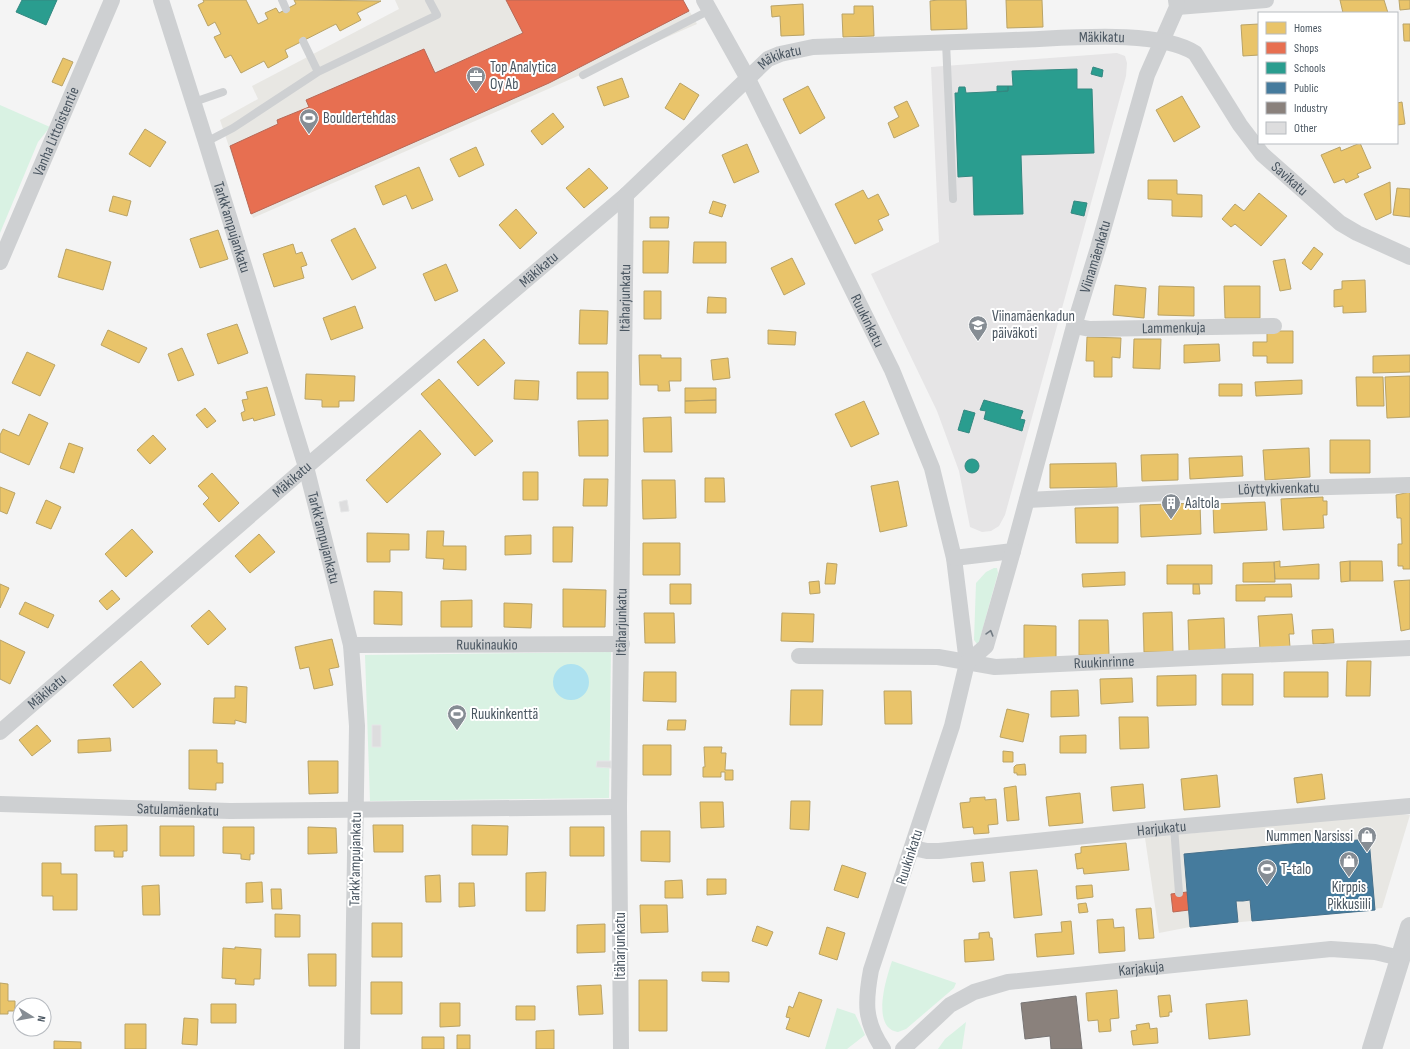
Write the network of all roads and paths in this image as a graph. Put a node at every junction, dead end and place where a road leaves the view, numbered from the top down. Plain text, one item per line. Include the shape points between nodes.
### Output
1 (112, 0) edge
2 (161, 0) edge
3 (282, 0) edge
4 (429, 0) edge
5 (1266, 0) edge
6 (1176, 3) edge
7 (707, 5) edge
8 (286, 9) dead end
9 (303, 41) dead end
10 (1163, 41) junction
11 (946, 42) junction
12 (318, 72) junction
13 (583, 75) dead end
14 (747, 77) junction
15 (223, 92) dead end
16 (194, 102) junction
17 (206, 142) junction
18 (626, 195) junction
19 (953, 198) dead end
20 (1410, 257) edge
21 (0, 262) edge
22 (1074, 326) junction
23 (1274, 326) dead end
24 (306, 467) junction
25 (1410, 485) edge
26 (1027, 500) junction
27 (1013, 551) junction
28 (954, 558) junction
29 (622, 644) junction
30 (351, 645) junction
31 (1410, 648) edge
32 (799, 656) dead end
33 (967, 663) junction
34 (0, 732) edge
35 (0, 804) edge
36 (1410, 806) edge
37 (619, 807) junction
38 (355, 808) junction
39 (1174, 827) junction
40 (913, 848) junction
41 (1179, 893) dead end
42 (1410, 927) edge
43 (1400, 958) junction
44 (352, 1049) edge
45 (621, 1049) edge
46 (883, 1049) edge
47 (903, 1049) edge
48 (1372, 1049) edge

1 - 21 street, Vanha Littoistentie
2 - 16 street, Tarkk'ampujankatu
3 - 8 lane
4 - 12 lane via 437,15
5 - 6 street
6 - 10 street, Viinamäenkatu
7 - 13 lane
7 - 14 street, Ruukinkatu
9 - 12 lane
10 - 11 street, Mäkikatu via 1109,37
10 - 20 street, Savikatu via 1185,47 1195,53 1240,125 1262,154 1309,197 1340,223
10 - 22 street, Viinamäenkatu via 1147,75
11 - 14 street, Mäkikatu via 813,47 768,59
11 - 19 lane
12 - 17 lane via 233,128
14 - 18 street, Mäkikatu
14 - 28 street, Ruukinkatu via 892,370 932,468
15 - 16 lane
16 - 17 street, Tarkk'ampujankatu
17 - 24 street, Tarkk'ampujankatu
18 - 24 street, Mäkikatu
18 - 29 street, Itäharjunkatu
22 - 23 street, Lammenkuja via 1090,329
22 - 26 street, Viinamäenkatu
24 - 30 street, Tarkk'ampujankatu
24 - 34 street, Mäkikatu
25 - 26 street, Löyttykivenkatu via 1249,489
26 - 27 street, Viinamäenkatu
27 - 28 street
33 -> 27 street via 986,646
28 - 33 street, Ruukinkatu
29 - 30 street, Ruukinaukio
29 - 37 street, Itäharjunkatu
30 - 38 street, Tarkk'ampujankatu via 356,726
31 - 33 street, Ruukinrinne via 995,667
32 - 33 street, Ruukinrinne via 938,657
33 - 40 street, Ruukinkatu via 952,726
35 - 38 street, Satulamäenkatu via 230,810
36 - 39 street, Harjukatu
37 - 38 street
37 - 45 street, Itäharjunkatu
38 - 44 street, Tarkk'ampujankatu
39 - 40 street, Harjukatu via 939,851
39 - 41 lane
40 - 46 street, Ruukinkatu via 871,970 867,989 866,1004 870,1023
42 - 43 street
43 - 47 street, Karjakuja via 1375,952 1331,949 1008,982 974,992 950,1005
43 - 48 street

